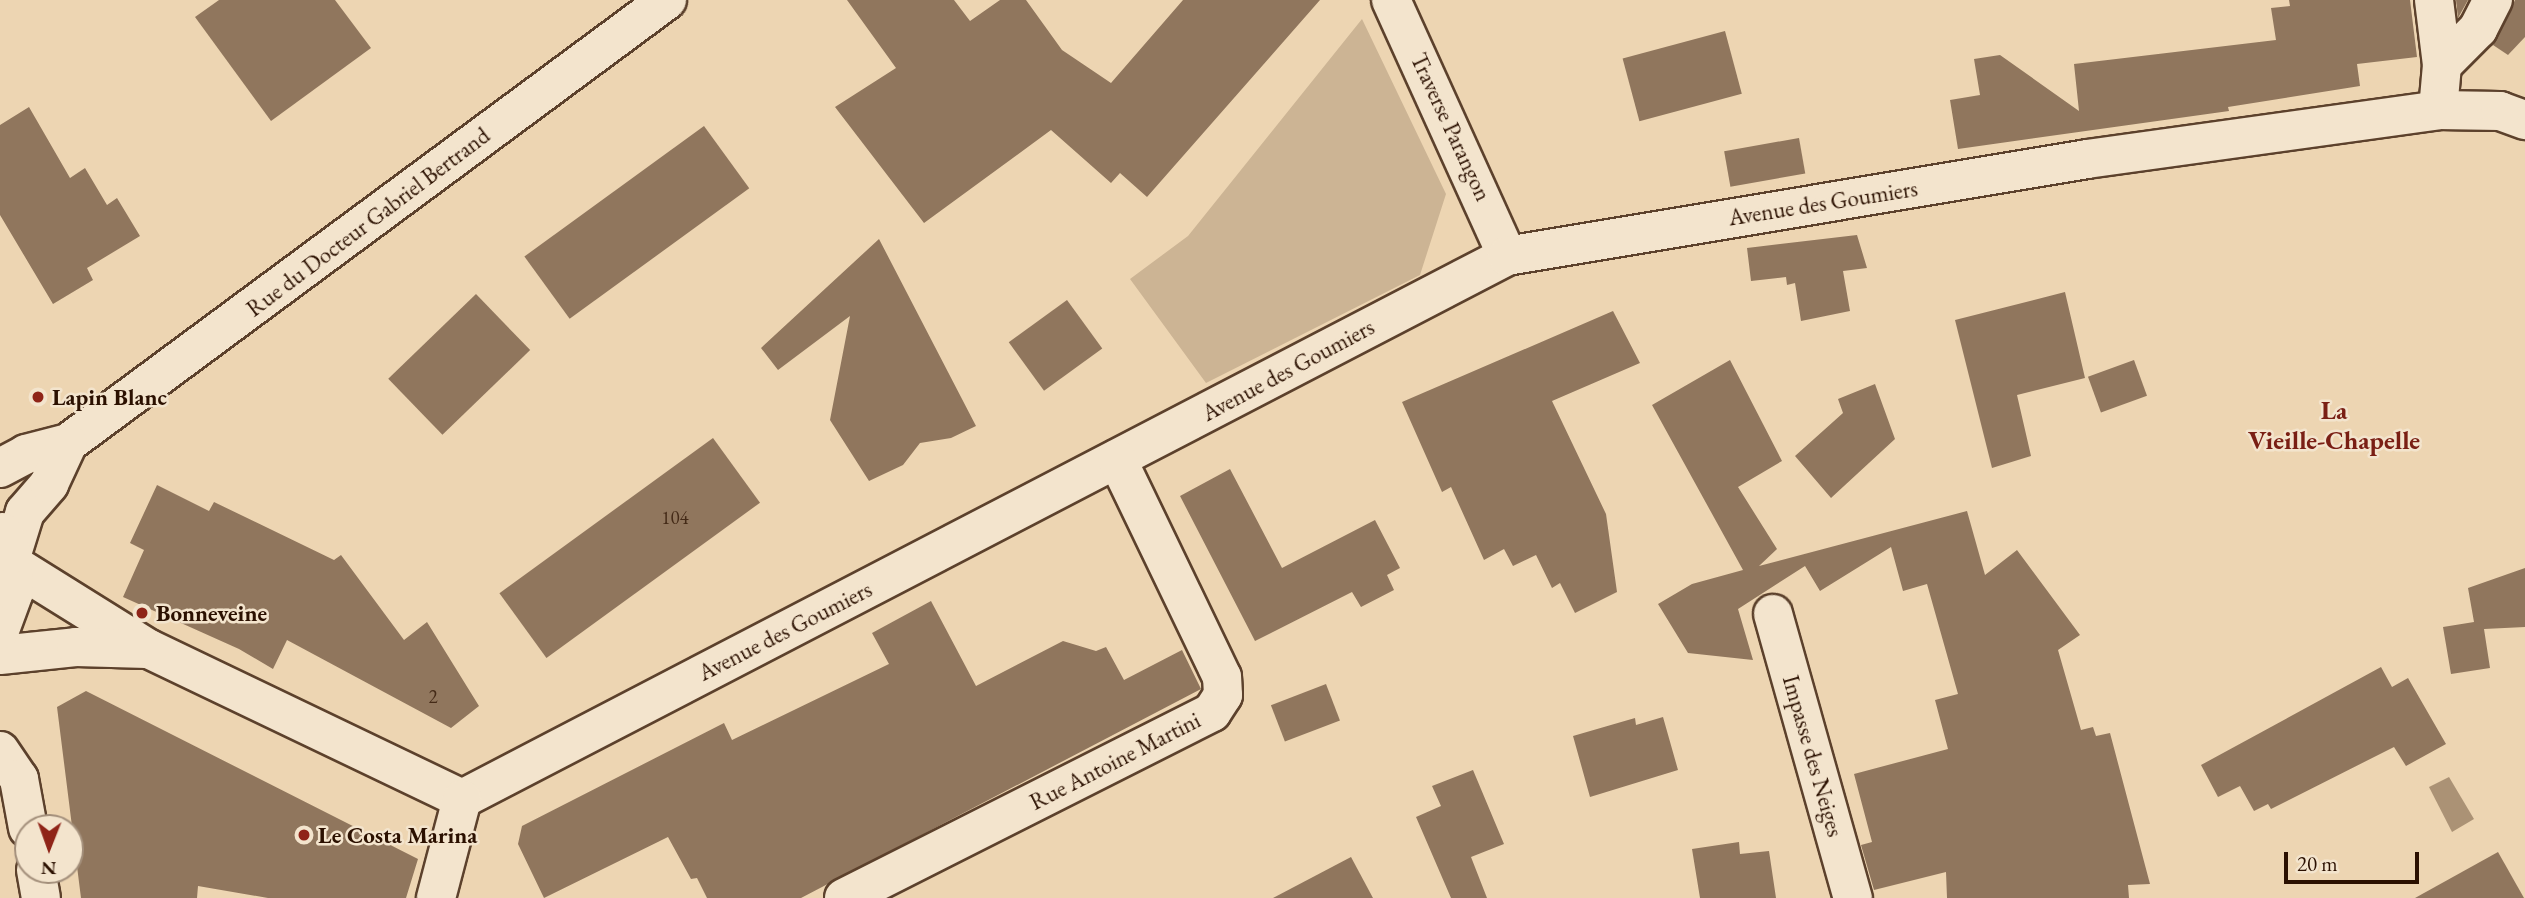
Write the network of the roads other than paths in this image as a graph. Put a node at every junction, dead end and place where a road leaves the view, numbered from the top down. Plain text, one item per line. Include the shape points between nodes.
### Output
1 (667, 0) edge
2 (1391, 0) edge
3 (2434, 0) edge
4 (2493, 0) edge
5 (2442, 65) junction
6 (2438, 110) junction
7 (2525, 120) edge
8 (1507, 256) junction
9 (68, 443) junction
10 (1117, 459) junction
11 (0, 468) edge
12 (8, 549) edge
13 (1773, 614) dead end
14 (0, 630) edge
15 (149, 649) junction
16 (0, 656) edge
17 (0, 751) edge
18 (462, 799) junction
19 (25, 814) edge
20 (436, 898) edge
21 (844, 898) edge
22 (1853, 898) edge

1 - 9 street, Rue du Docteur Gabriel Bertrand
2 - 8 street, Traverse Parangon
3 - 5 street
4 - 5 street via 2477,29
5 - 6 street
6 - 7 street, Avenue des Goumiers via 2500,111
6 - 8 street, Avenue des Goumiers via 2087,159
8 - 10 street, Avenue des Goumiers
9 - 11 street, Rue du Docteur Gabriel Bertrand via 26,454
9 - 12 street, Rue du Docteur Gabriel Bertrand via 49,484 25,512
10 - 18 street, Avenue des Goumiers
10 - 21 street, Rue Antoine Martini via 1222,677 1223,695 1212,712
12 - 14 street, Rue du Docteur Gabriel Bertrand via 14,592
12 - 15 street
13 - 22 street, Impasse des Neiges
15 - 16 street via 76,648
15 - 18 street
17 - 19 street via 19,779
18 - 20 street

